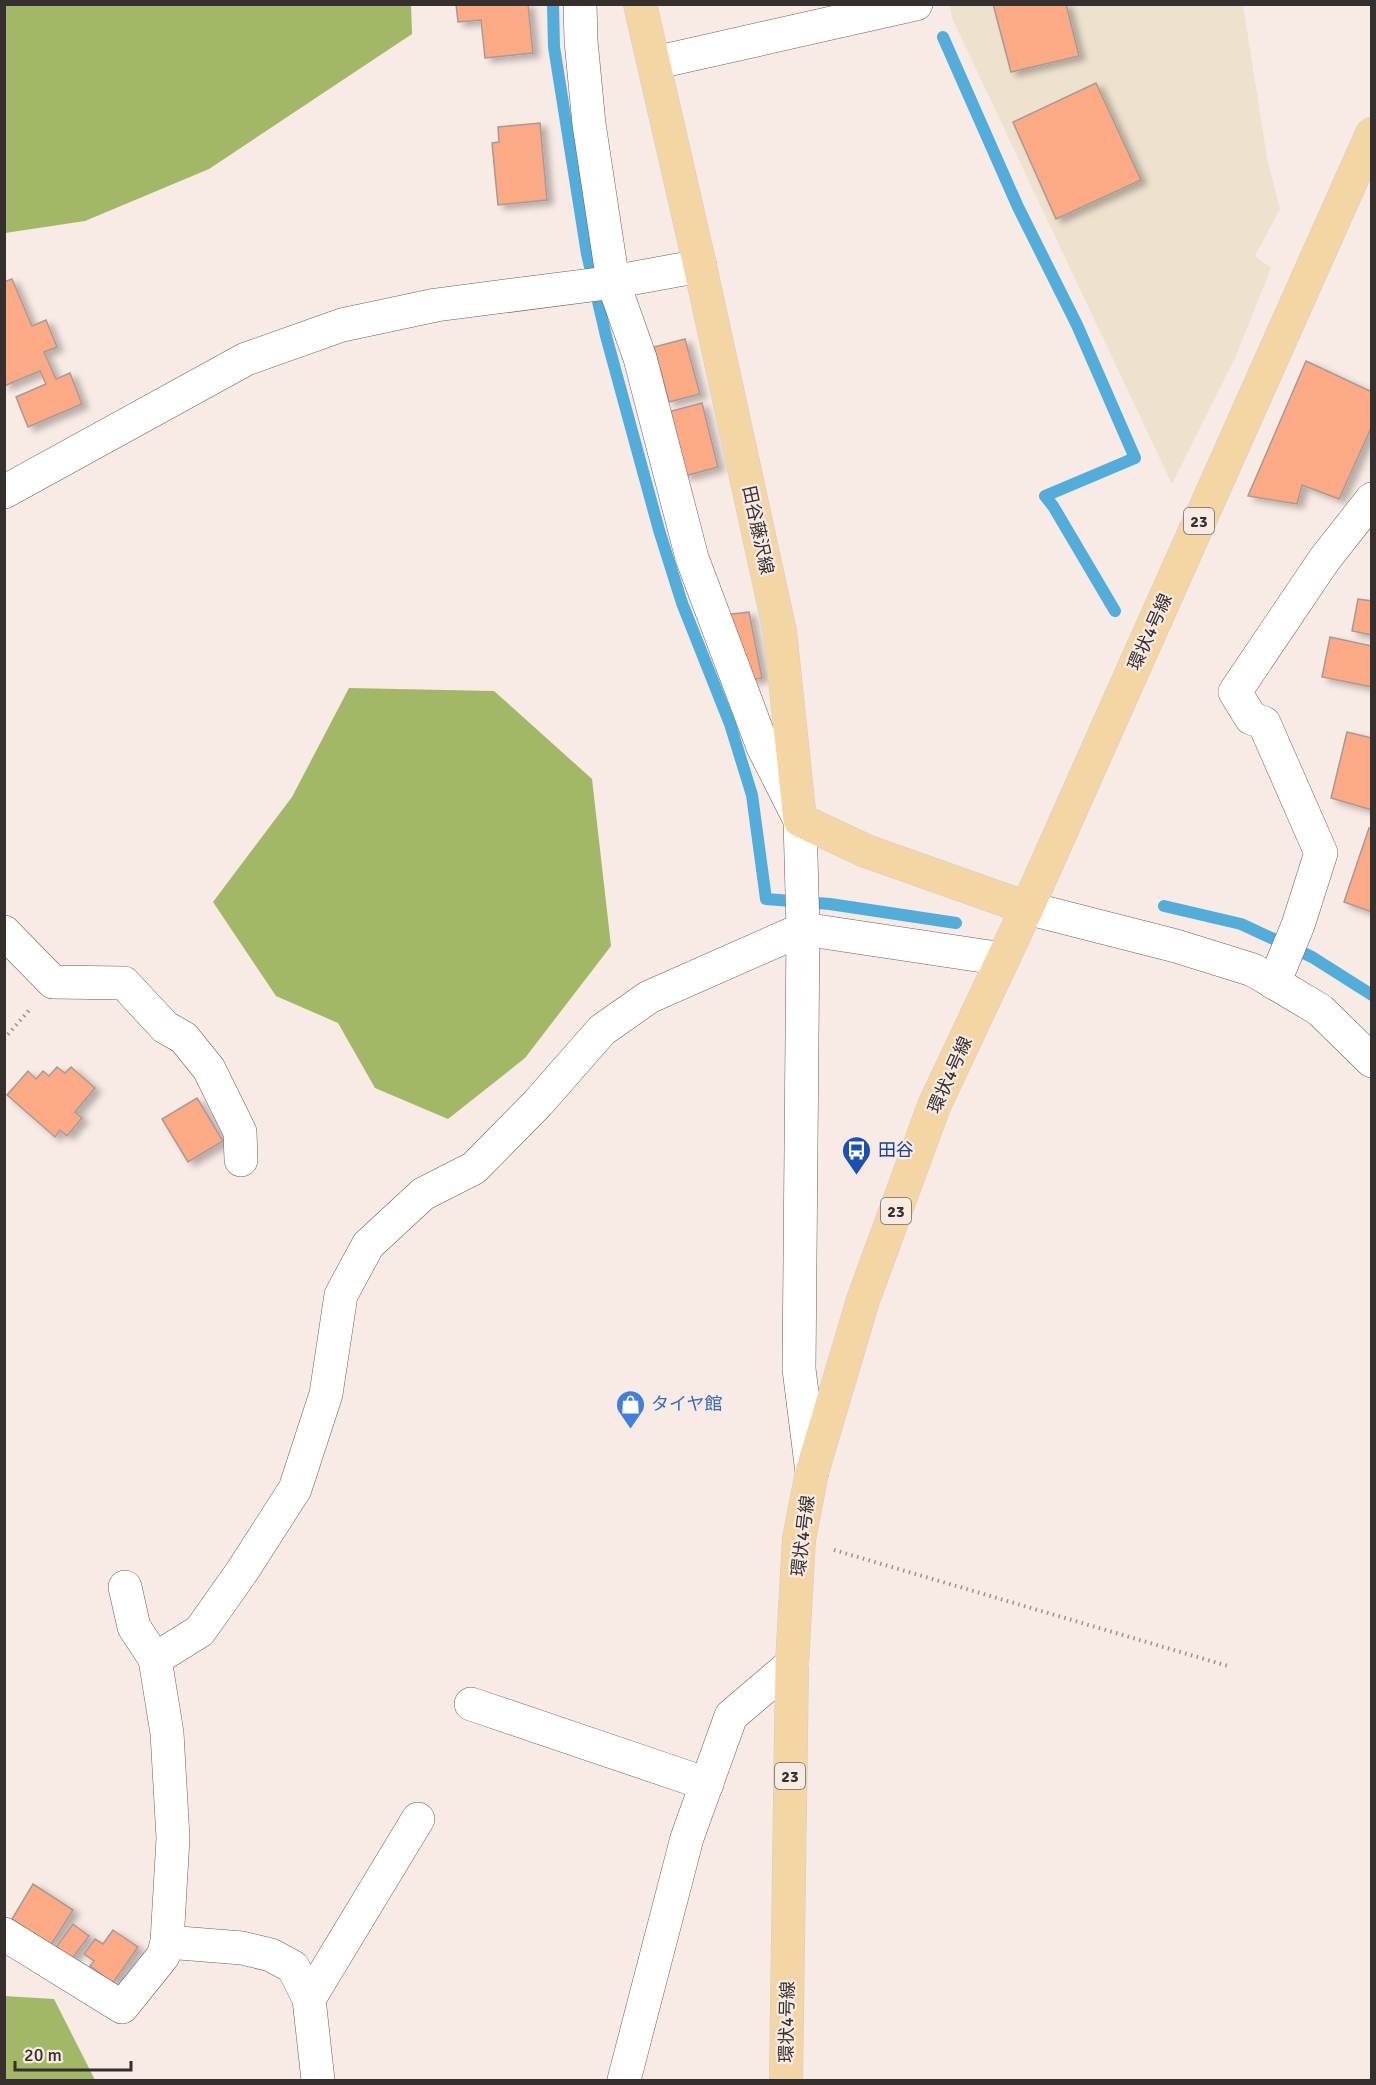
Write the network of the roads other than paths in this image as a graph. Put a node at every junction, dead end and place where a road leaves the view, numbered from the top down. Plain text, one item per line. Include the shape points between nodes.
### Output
1 (580, 4) edge
2 (640, 4) edge
3 (916, 4) edge
4 (654, 63) junction
5 (1371, 134) edge
6 (700, 266) junction
7 (600, 284) junction
8 (4, 492) edge
9 (1371, 499) edge
10 (800, 820) junction
11 (1028, 908) junction
12 (802, 926) junction
13 (4, 932) edge
14 (1003, 959) junction
15 (1278, 972) junction
16 (1371, 1061) edge
17 (241, 1160) dead end
18 (812, 1472) junction
19 (125, 1587) dead end
20 (155, 1659) junction
21 (792, 1665) junction
22 (471, 1704) dead end
23 (707, 1784) junction
24 (418, 1819) dead end
25 (4, 1934) edge
26 (167, 1942) junction
27 (309, 1999) junction
28 (318, 2080) edge
29 (624, 2080) edge
30 (786, 2080) edge

1 - 7 street
2 - 4 main road, 田谷藤沢線
3 - 4 street
4 - 6 main road, 田谷藤沢線
5 - 11 main road, 環状4号線 / 23
6 - 7 street
6 - 10 main road, 田谷藤沢線 via 780,632
7 - 8 street via 436,305 331,328 246,359
7 - 10 street via 640,358 692,558 763,747
9 - 15 street via 1324,560 1235,692 1251,718 1264,723 1321,853
10 - 11 main road via 866,851
10 - 12 street
11 - 14 main road, 環状4号線 / 23
11 - 15 street via 1253,970
12 - 14 street
12 - 18 street via 799,1369
12 - 20 street via 649,997 603,1030 474,1168 423,1194 368,1245 341,1295 326,1394 295,1489 200,1631
13 - 17 street via 53,982 124,983 165,1027 184,1038 209,1069 229,1108 240,1132
14 - 18 main road, 環状4号線 / 23 via 930,1117 863,1300
15 - 16 street
18 - 21 main road, 環状4号線 / 23 via 799,1539
19 - 20 street via 134,1627
20 - 26 street via 167,1733 173,1838
21 - 23 street via 730,1716
21 - 30 main road, 環状4号線 / 23
22 - 23 street
23 - 29 street via 687,1838
24 - 27 street
25 - 26 street via 122,2007 163,1956
26 - 27 street via 242,1948 271,1955 293,1967
27 - 28 street

